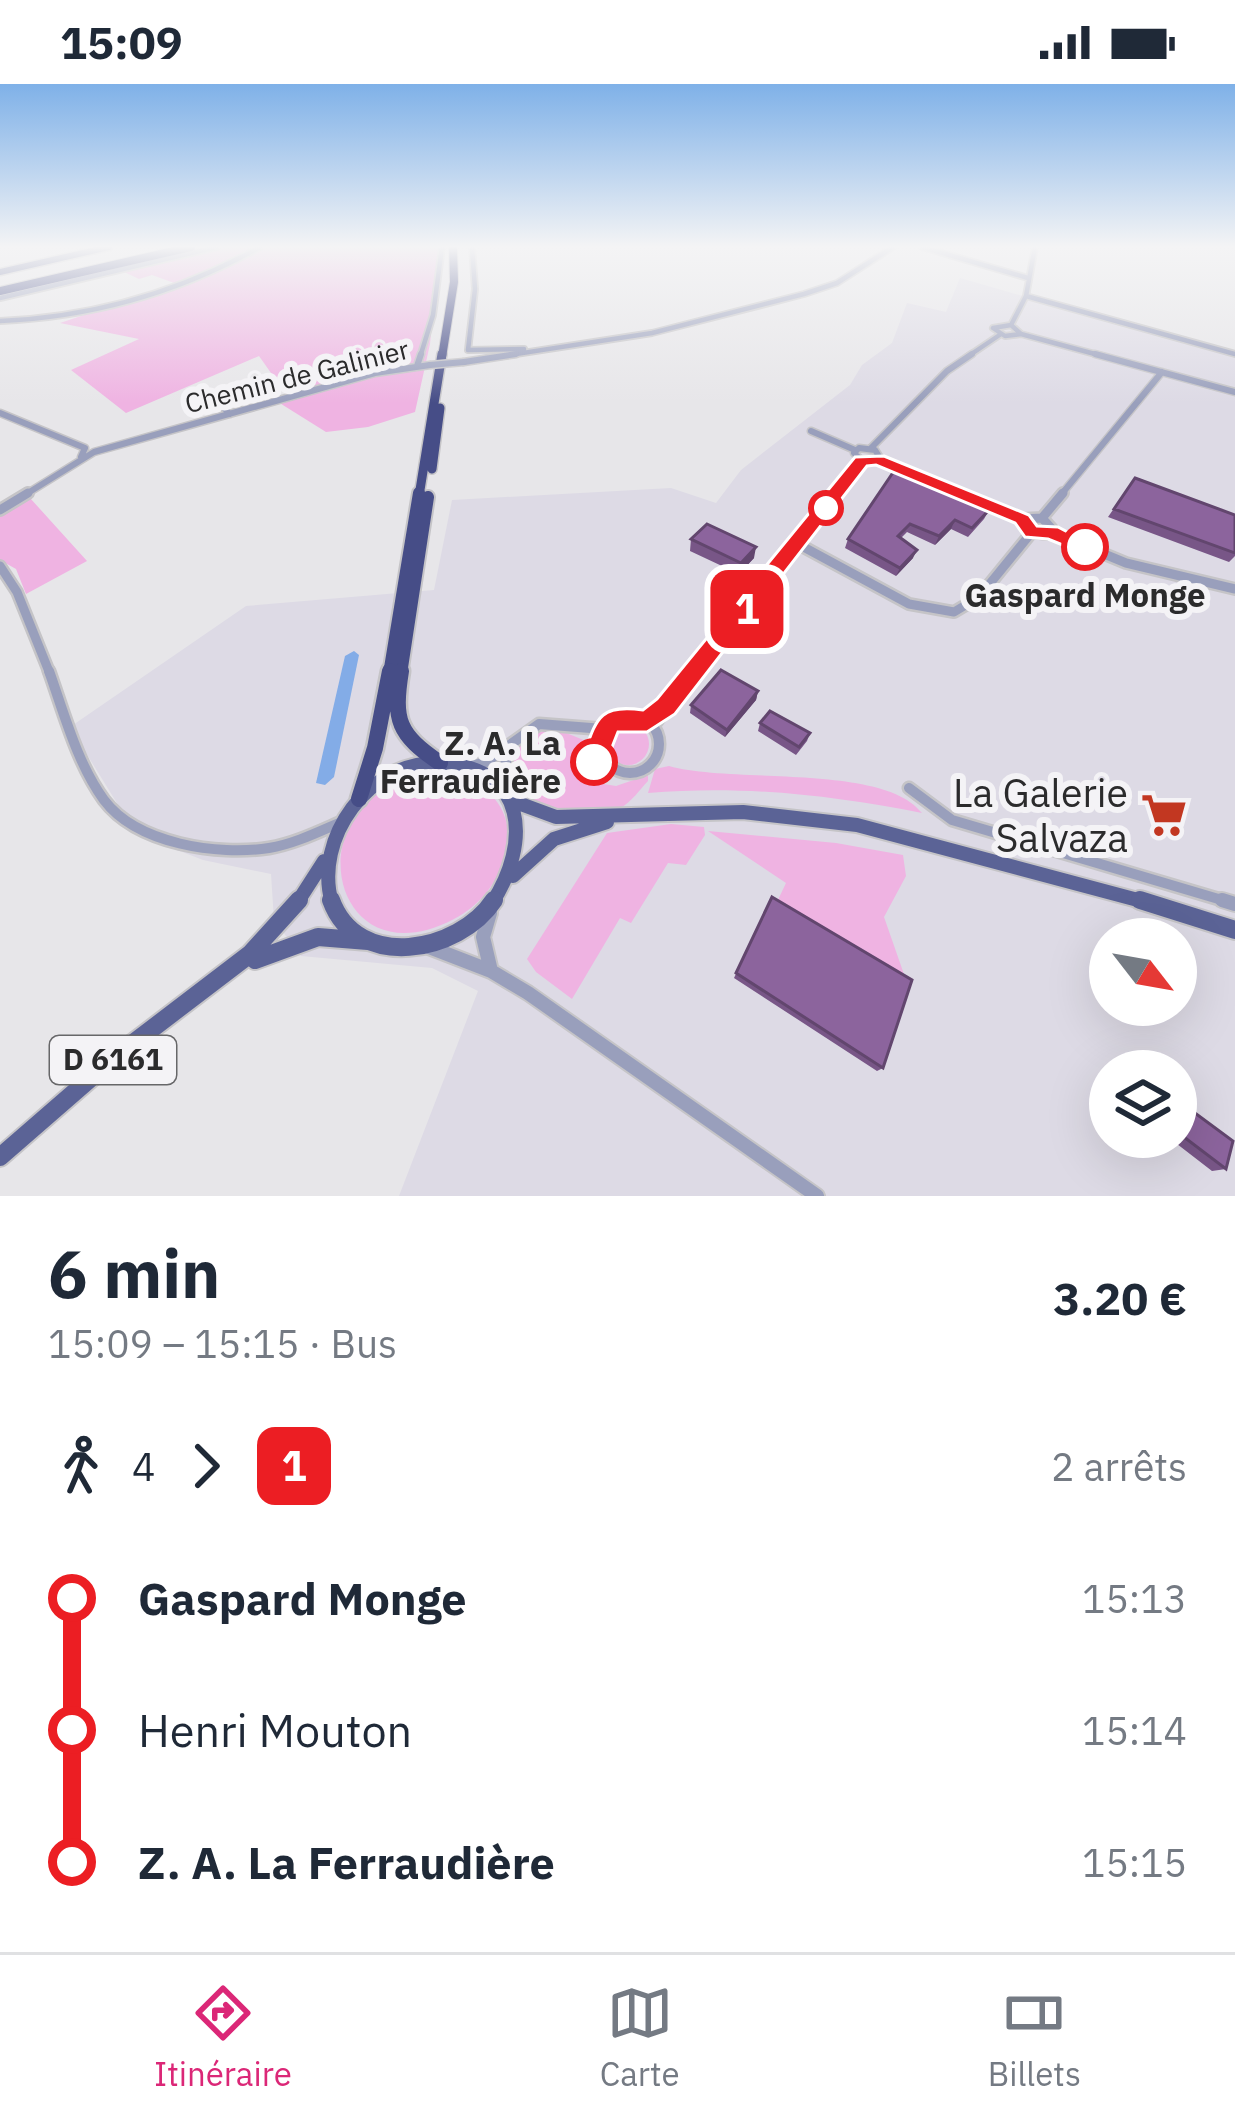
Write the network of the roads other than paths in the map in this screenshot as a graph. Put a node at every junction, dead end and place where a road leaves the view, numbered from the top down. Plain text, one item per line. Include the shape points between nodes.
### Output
1 (134, 299) edge
2 (435, 299) edge
3 (451, 299) edge
4 (457, 299) edge
5 (474, 299) edge
6 (782, 299) edge
7 (1025, 299) edge
8 (1037, 299) edge
9 (0, 321) edge
10 (1011, 325) junction
11 (1001, 334) junction
12 (1021, 334) junction
13 (547, 351) junction
14 (1235, 354) edge
15 (417, 366) junction
16 (1162, 372) junction
17 (1235, 392) edge
18 (216, 400) dead end
19 (0, 413) edge
20 (230, 415) junction
21 (811, 431) dead end
22 (871, 448) junction
23 (855, 450) junction
24 (81, 457) junction
25 (861, 460) junction
26 (878, 460) junction
27 (0, 510) edge
28 (1042, 518) junction
29 (1022, 519) junction
30 (1032, 532) junction
31 (1051, 532) junction
32 (798, 544) junction
33 (0, 566) edge
34 (1235, 589) edge
35 (650, 724) junction
36 (604, 729) junction
37 (584, 730) junction
38 (516, 737) junction
39 (599, 742) junction
40 (440, 763) junction
41 (467, 767) junction
42 (909, 788) dead end
43 (507, 796) junction
44 (359, 799) junction
45 (620, 818) junction
46 (340, 823) junction
47 (327, 854) junction
48 (510, 879) junction
49 (1235, 904) edge
50 (493, 906) junction
51 (1235, 931) edge
52 (369, 941) junction
53 (425, 946) junction
54 (232, 971) junction
55 (491, 971) junction
56 (0, 1157) edge
57 (817, 1196) edge

1 - 9 street via 61,320
2 - 15 street
3 - 44 highway via 375,748
4 - 40 highway via 395,710 417,751
5 - 13 street via 468,350
6 - 13 street, Chemin de Galinier
7 - 10 street
8 - 14 street
10 - 11 street via 994,326
10 - 12 street
11 - 12 street
11 - 22 street via 947,371
12 - 16 street
13 - 15 street, Chemin de Galinier, bridge
15 - 20 street, Chemin de Galinier
16 - 17 street
16 - 28 street
18 - 20 street
19 - 24 street via 85,448
20 - 24 street, Chemin de Galinier
21 - 23 street
22 - 23 street
22 - 26 street
23 - 25 street
24 - 27 street, Chemin de Galinier
25 - 26 street
25 - 32 street
26 - 29 street
28 - 29 street
28 - 31 street
29 - 30 street
30 - 31 street
30 - 32 street via 969,607 938,613
31 - 34 street via 1151,571
32 - 35 street
33 - 46 street via 98,793 117,816 149,834 252,854
35 - 36 street via 623,718
35 - 39 street via 661,750 639,770 612,765
36 - 37 street
36 - 39 street
37 - 38 street via 539,724
37 - 39 street
38 - 41 street via 487,762
38 - 43 street via 504,766
40 - 41 main road
40 - 44 main road via 397,773
41 - 43 main road
42 - 49 street via 952,820
43 - 45 main road via 556,818
43 - 48 main road via 520,837
44 - 46 main road
45 - 48 main road via 554,839
45 - 51 main road via 743,812 857,825
46 - 47 main road
47 - 52 main road via 328,896
47 - 54 main road, D 6161 via 287,921
48 - 50 main road
50 - 53 main road
50 - 55 street via 483,937
52 - 53 main road
52 - 54 main road, D 6161 via 317,937
53 - 55 street
54 - 56 main road, D 6161
55 - 57 street

